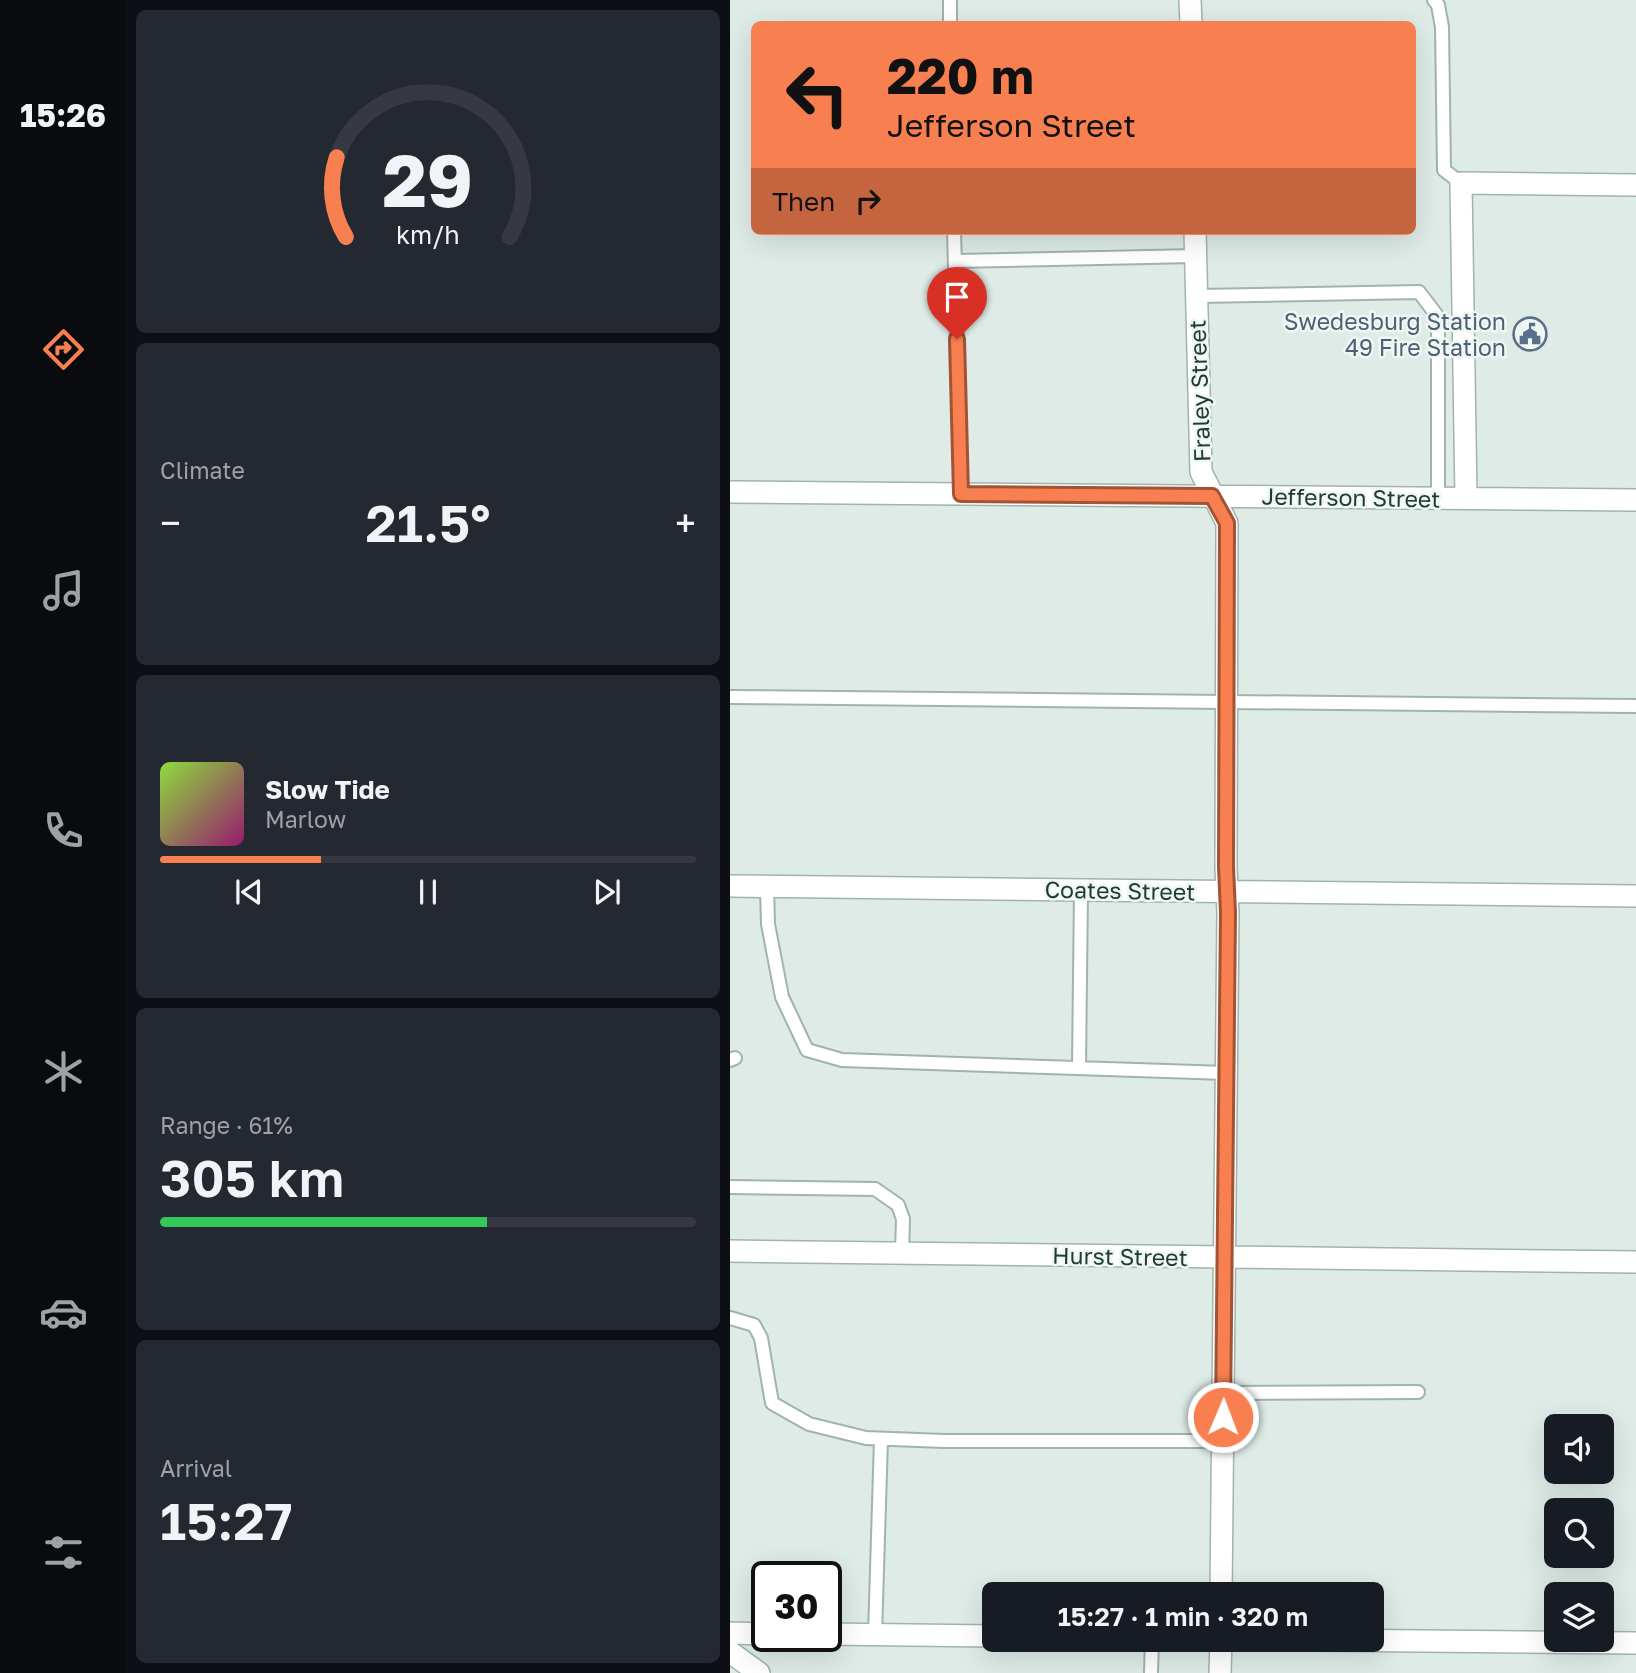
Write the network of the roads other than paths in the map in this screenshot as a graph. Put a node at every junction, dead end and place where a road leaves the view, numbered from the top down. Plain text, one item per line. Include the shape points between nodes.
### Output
1 (950, 0) edge
2 (1190, 0) edge
3 (1434, 0) edge
4 (950, 21) edge
5 (1191, 21) edge
6 (1461, 183) junction
7 (1636, 185) edge
8 (954, 235) edge
9 (1195, 235) edge
10 (1196, 256) junction
11 (955, 261) junction
12 (1197, 296) junction
13 (730, 492) edge
14 (961, 494) junction
15 (1212, 496) junction
16 (1438, 498) junction
17 (1466, 498) junction
18 (1636, 500) edge
19 (730, 697) edge
20 (1226, 702) junction
21 (1636, 706) edge
22 (730, 886) edge
23 (767, 887) junction
24 (1081, 890) junction
25 (1227, 892) junction
26 (1636, 896) edge
27 (1079, 1066) junction
28 (1226, 1073) junction
29 (730, 1187) edge
30 (730, 1251) edge
31 (902, 1253) junction
32 (1224, 1257) junction
33 (1636, 1262) edge
34 (730, 1318) edge
35 (1418, 1392) dead end
36 (1223, 1393) junction
37 (881, 1439) junction
38 (1222, 1441) junction
39 (1221, 1582) edge
40 (730, 1633) edge
41 (751, 1634) edge
42 (842, 1634) edge
43 (875, 1635) junction
44 (982, 1636) edge
45 (1384, 1641) edge
46 (1636, 1643) edge
47 (730, 1652) edge
48 (1152, 1652) edge
49 (1221, 1652) edge
50 (759, 1673) edge
51 (1151, 1673) edge
52 (1220, 1673) edge

1 - 4 lane
2 - 5 street
3 - 6 lane via 1442,27 1444,170
6 - 7 street
6 - 17 street
8 - 11 lane
9 - 10 street, Fraley Street
10 - 11 lane
10 - 12 street, Fraley Street
11 - 14 lane
12 - 15 street, Fraley Street via 1201,472
12 - 16 lane via 1419,292 1438,317
13 - 14 street, Jefferson Street
14 - 15 street, Jefferson Street
15 - 16 street, Jefferson Street
15 - 20 street, Fraley Street via 1227,523
16 - 17 street, Jefferson Street
17 - 18 street, Jefferson Street
19 - 20 lane
20 - 21 lane
20 - 25 street, Fraley Street
22 - 23 street, Coates Street
23 - 24 street, Coates Street
23 - 27 lane via 768,924 782,997 807,1050 842,1060
24 - 25 street, Coates Street
24 - 27 lane
25 - 26 street, Coates Street
25 - 28 street, Fraley Street
27 - 28 lane
28 - 32 street, Fraley Street
29 - 31 lane via 875,1189 898,1205 903,1219
30 - 31 street, Hurst Street
31 - 32 street, Hurst Street
32 - 33 street, Hurst Street
32 - 36 street, Fraley Street
34 - 37 lane via 754,1325 761,1338 772,1403 809,1424
35 - 36 lane
36 - 38 street, Fraley Street
37 - 38 lane
37 - 43 lane
38 - 39 street, Fraley Street
40 - 41 street
42 - 43 street
43 - 44 street
45 - 46 street
47 - 50 street
48 - 51 lane
49 - 52 street

